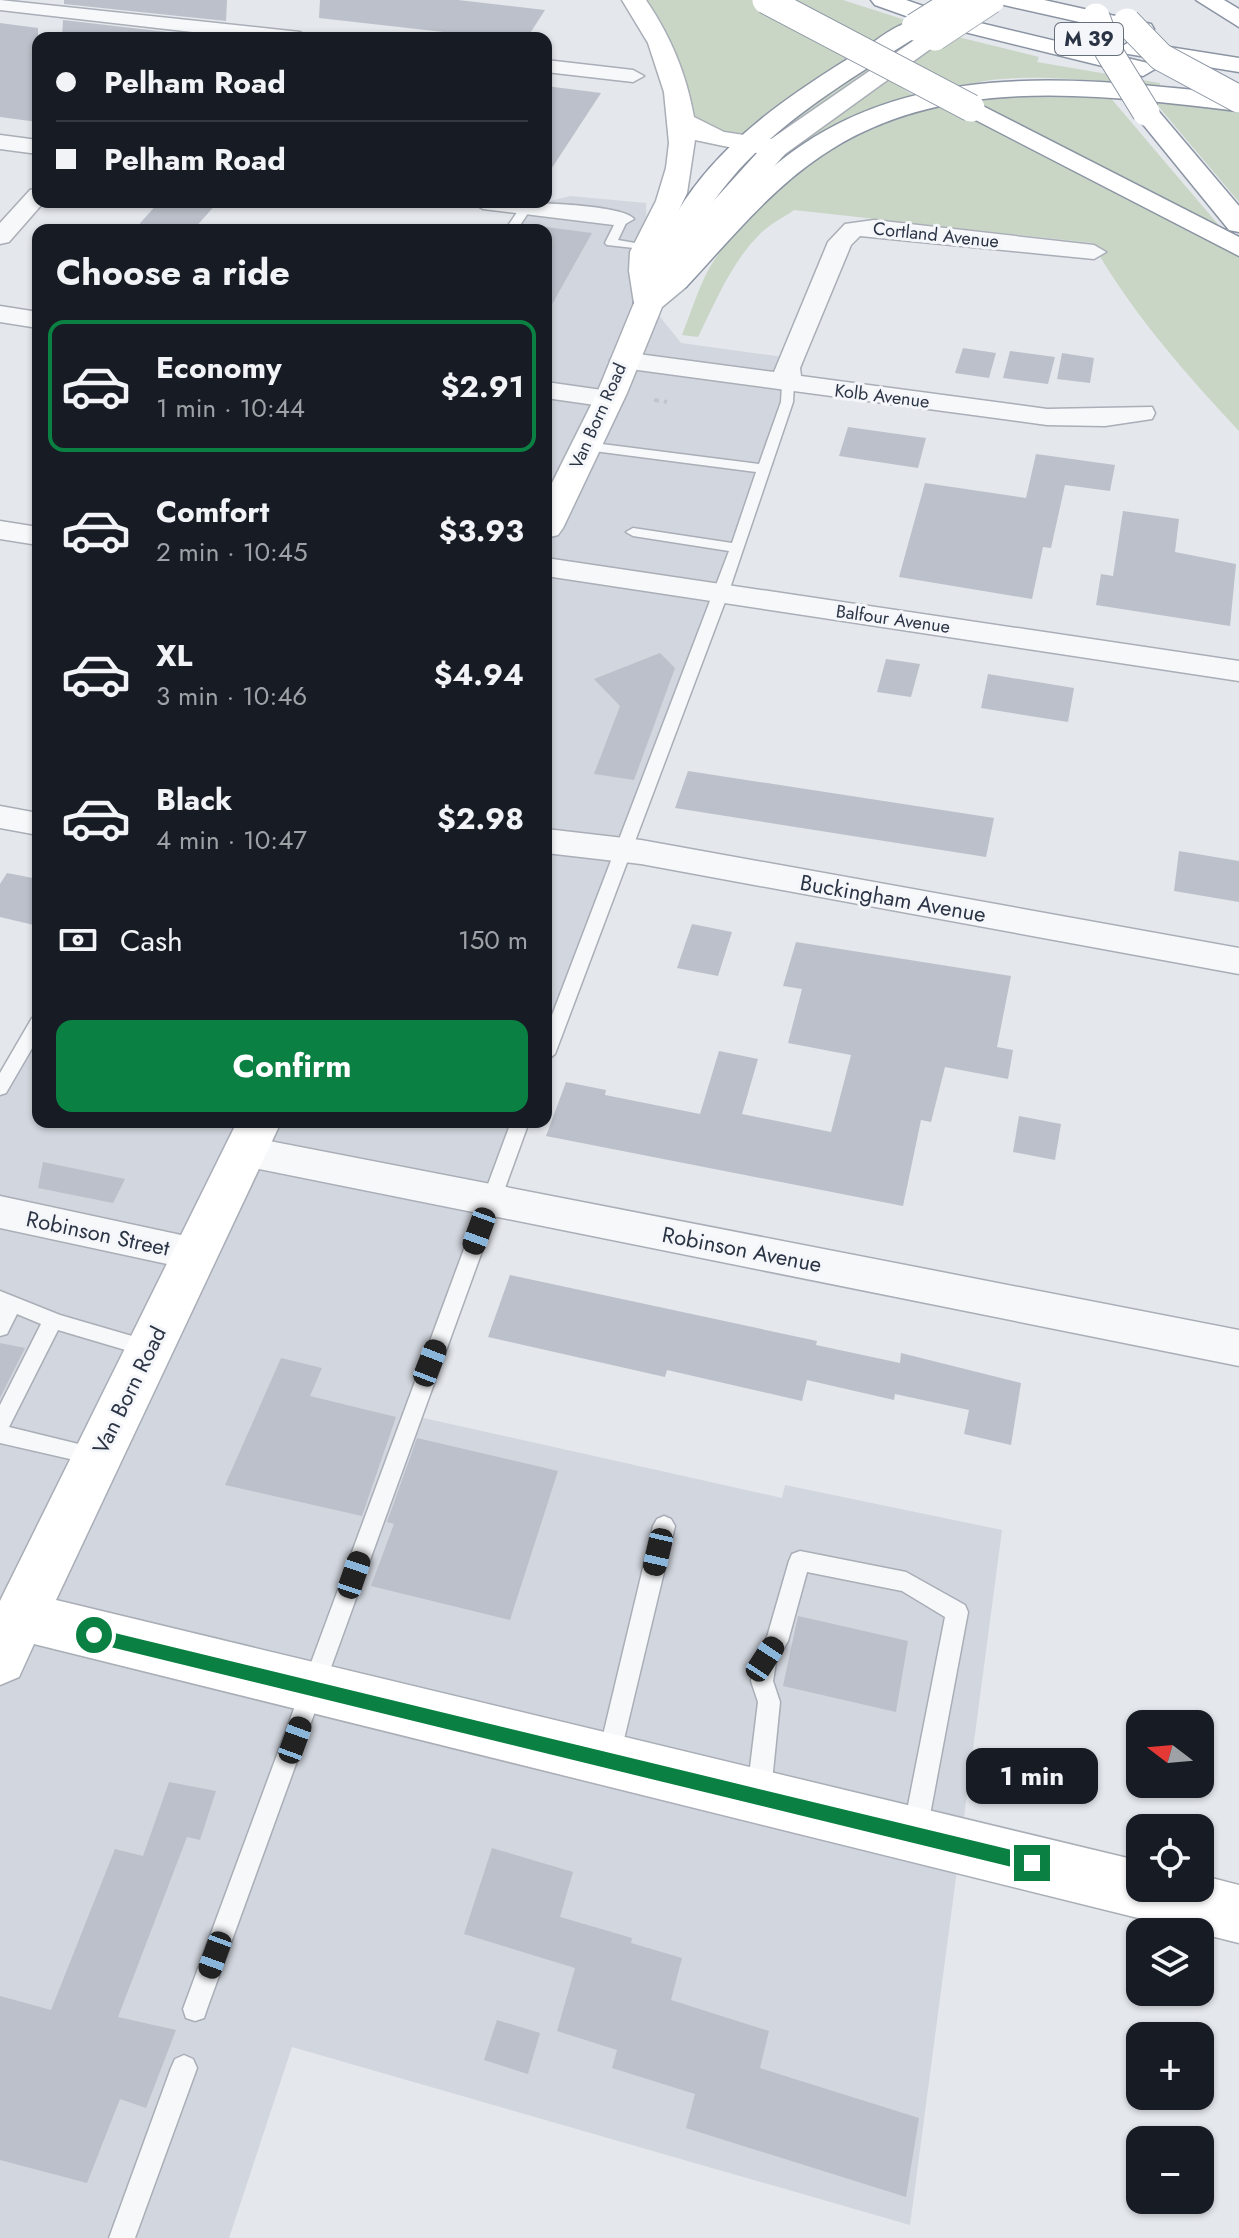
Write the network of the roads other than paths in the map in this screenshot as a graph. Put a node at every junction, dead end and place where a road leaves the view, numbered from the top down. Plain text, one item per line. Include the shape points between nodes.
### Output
1 (634, 0) edge
2 (766, 0) edge
3 (883, 0) edge
4 (942, 0) edge
5 (958, 0) edge
6 (991, 0) edge
7 (1012, 0) edge
8 (1208, 0) edge
9 (0, 4) edge
10 (216, 7) dead end
11 (1094, 8) edge
12 (1122, 11) edge
13 (1239, 20) edge
14 (193, 32) edge
15 (925, 32) junction
16 (1239, 46) edge
17 (1239, 65) edge
18 (552, 67) edge
19 (633, 76) dead end
20 (1239, 84) edge
21 (1239, 101) edge
22 (682, 121) junction
23 (1008, 127) junction
24 (0, 142) edge
25 (746, 144) junction
26 (32, 146) edge
27 (776, 148) junction
28 (32, 202) edge
29 (534, 208) edge
30 (622, 219) joint
31 (1239, 224) edge
32 (1239, 231) edge
33 (0, 237) edge
34 (648, 248) junction
35 (1239, 248) edge
36 (1094, 252) dead end
37 (676, 281) junction
38 (649, 303) junction
39 (0, 314) edge
40 (32, 319) edge
41 (623, 360) junction
42 (788, 384) junction
43 (552, 391) edge
44 (609, 399) junction
45 (1142, 413) dead end
46 (586, 446) junction
47 (764, 469) junction
48 (552, 516) edge
49 (0, 530) edge
50 (633, 532) dead end
51 (32, 535) edge
52 (736, 548) junction
53 (552, 568) edge
54 (721, 594) junction
55 (1239, 671) edge
56 (0, 817) edge
57 (32, 823) edge
58 (552, 842) edge
59 (623, 851) junction
60 (1239, 961) edge
61 (552, 1038) edge
62 (30, 1053) edge
63 (0, 1088) edge
64 (518, 1128) edge
65 (252, 1137) edge
66 (491, 1199) junction
67 (0, 1212) edge
68 (195, 1254) junction
69 (6, 1301) edge
70 (53, 1320) junction
71 (0, 1328) edge
72 (1239, 1348) edge
73 (149, 1349) junction
74 (0, 1425) edge
75 (0, 1434) edge
76 (96, 1456) junction
77 (664, 1526) dead end
78 (10, 1638) edge
79 (314, 1690) junction
80 (608, 1758) junction
81 (759, 1795) junction
82 (914, 1834) junction
83 (1239, 1914) edge
84 (195, 2009) dead end
85 (184, 2068) dead end
86 (122, 2238) edge

1 - 22 main road via 667,61
2 - 23 main road, bridge
3 - 20 main road, M 39 via 1077,55
4 - 17 main road, M 39 via 1090,39
5 - 15 main road, bridge
6 - 15 main road, bridge
7 - 16 main road
8 - 13 main road
9 - 14 street
10 - 14 street
11 - 31 main road, bridge via 1109,52 1146,112
12 - 21 main road, bridge via 1161,57
15 - 25 main road via 820,89
15 - 27 main road
18 - 19 street
21 - 37 main road via 1040,88 944,98 889,112 812,149
22 - 25 main road via 698,134
22 - 34 main road via 674,191
23 - 32 main road
23 - 35 main road
24 - 26 street
25 - 27 main road
25 - 38 main road via 706,188
27 - 37 main road via 718,213
28 - 33 street
29 - 30 street
30 - 34 lane via 611,243
34 - 38 main road via 643,259
36 - 42 street, Cortland Avenue via 853,229 840,242 787,368
37 - 38 main road, Van Born Road
38 - 41 main road, Van Born Road
39 - 40 street
41 - 42 street, Kolb Avenue
41 - 44 main road, Van Born Road
42 - 45 street, Kolb Avenue via 1047,417
42 - 47 lane
43 - 44 street
44 - 46 main road, Van Born Road
46 - 47 lane
46 - 48 main road, Van Born Road
47 - 52 lane
49 - 51 street
50 - 52 lane
52 - 54 lane
53 - 54 street, Balfour Avenue
54 - 55 street, Balfour Avenue
54 - 59 lane
56 - 57 street
58 - 59 street, Buckingham Avenue
59 - 60 street, Buckingham Avenue
59 - 61 lane
62 - 63 lane
64 - 66 lane
65 - 66 street, Robinson Avenue
65 - 68 main road, Van Born Road
66 - 72 street, Robinson Avenue
66 - 79 lane
67 - 68 street, Robinson Street
68 - 73 main road, Van Born Road
69 - 70 lane
69 - 71 lane
70 - 73 lane
70 - 74 lane
73 - 76 main road, Van Born Road
75 - 76 lane
76 - 78 main road, Van Born Road
77 - 80 lane
78 - 79 main road
79 - 80 main road
79 - 84 lane
80 - 81 main road
81 - 82 main road
81 - 82 lane via 769,1702 762,1681 765,1659 777,1641 800,1561 906,1582 957,1612
82 - 83 main road
85 - 86 lane

